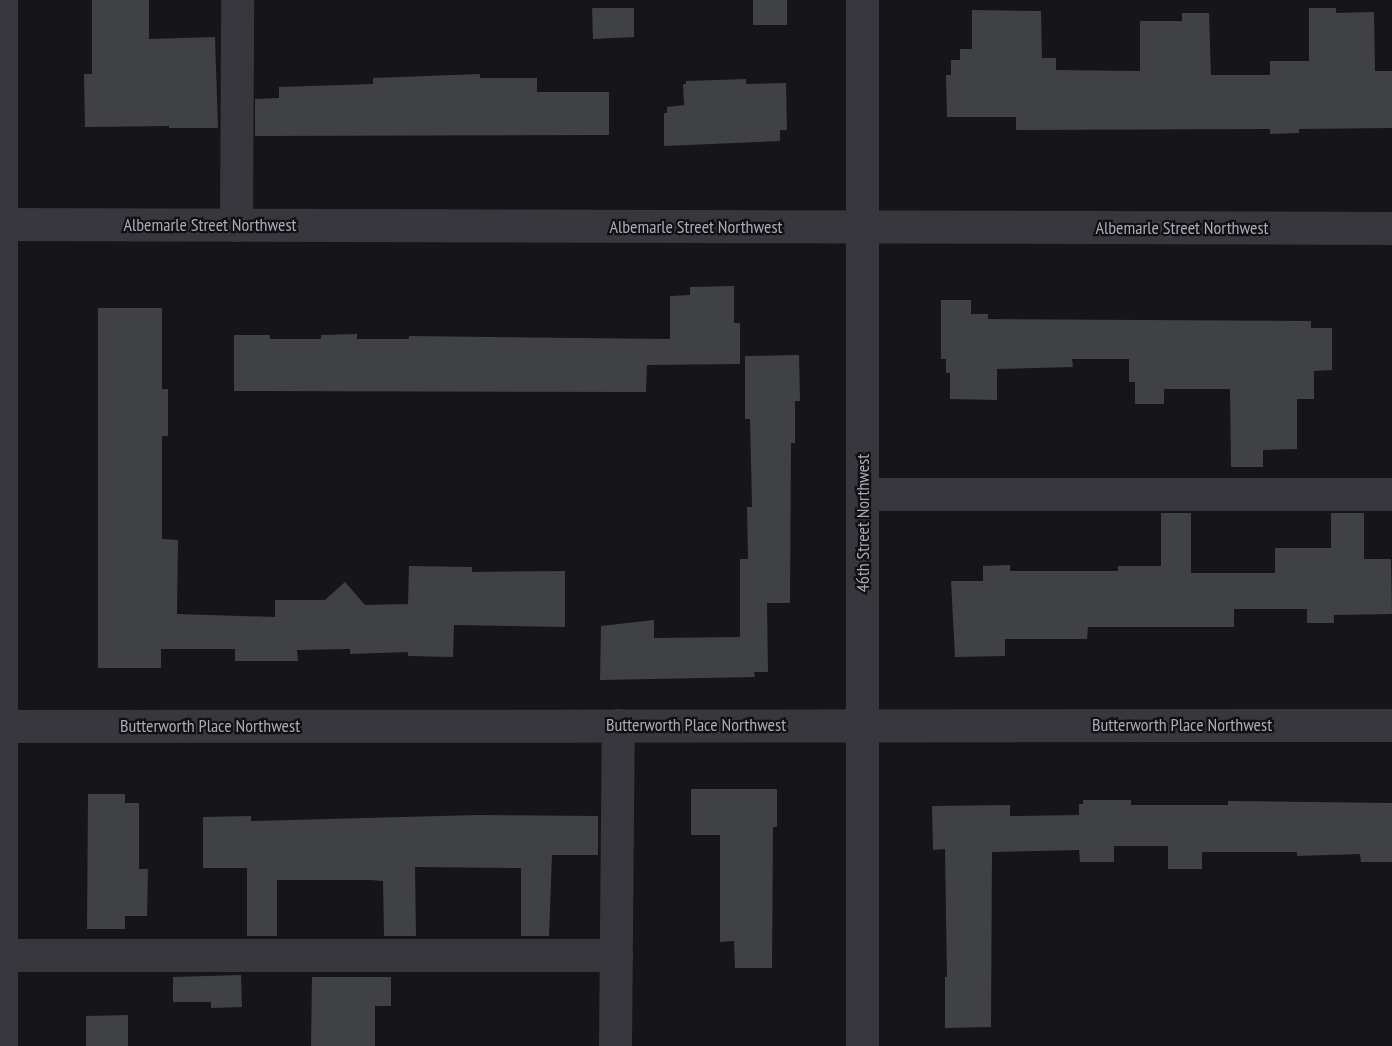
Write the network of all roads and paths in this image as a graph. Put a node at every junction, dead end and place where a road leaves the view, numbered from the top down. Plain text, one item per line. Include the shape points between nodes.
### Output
1 (0, 0) edge
2 (237, 0) edge
3 (862, 0) edge
4 (1, 224) edge
5 (236, 225) junction
6 (862, 227) junction
7 (1392, 228) edge
8 (1, 477) edge
9 (863, 494) junction
10 (1392, 494) edge
11 (618, 725) junction
12 (863, 725) junction
13 (1392, 725) edge
14 (1, 726) edge
15 (0, 955) edge
16 (616, 955) junction
17 (1, 1046) edge
18 (615, 1046) edge
19 (862, 1046) edge

1 - 4 street
2 - 5 street
3 - 6 street, 46th Street Northwest
4 - 5 street, Albemarle Street Northwest
4 - 8 street
5 - 6 street, Albemarle Street Northwest
6 - 7 street, Albemarle Street Northwest
6 - 9 street, 46th Street Northwest
8 - 14 street
9 - 10 street
9 - 12 street, 46th Street Northwest
11 - 12 street, Butterworth Place Northwest
11 - 14 street, Butterworth Place Northwest
11 - 16 street
12 - 13 street, Butterworth Place Northwest
12 - 19 street, 46th Street Northwest
14 - 15 street
15 - 16 street
15 - 17 street
16 - 18 street

